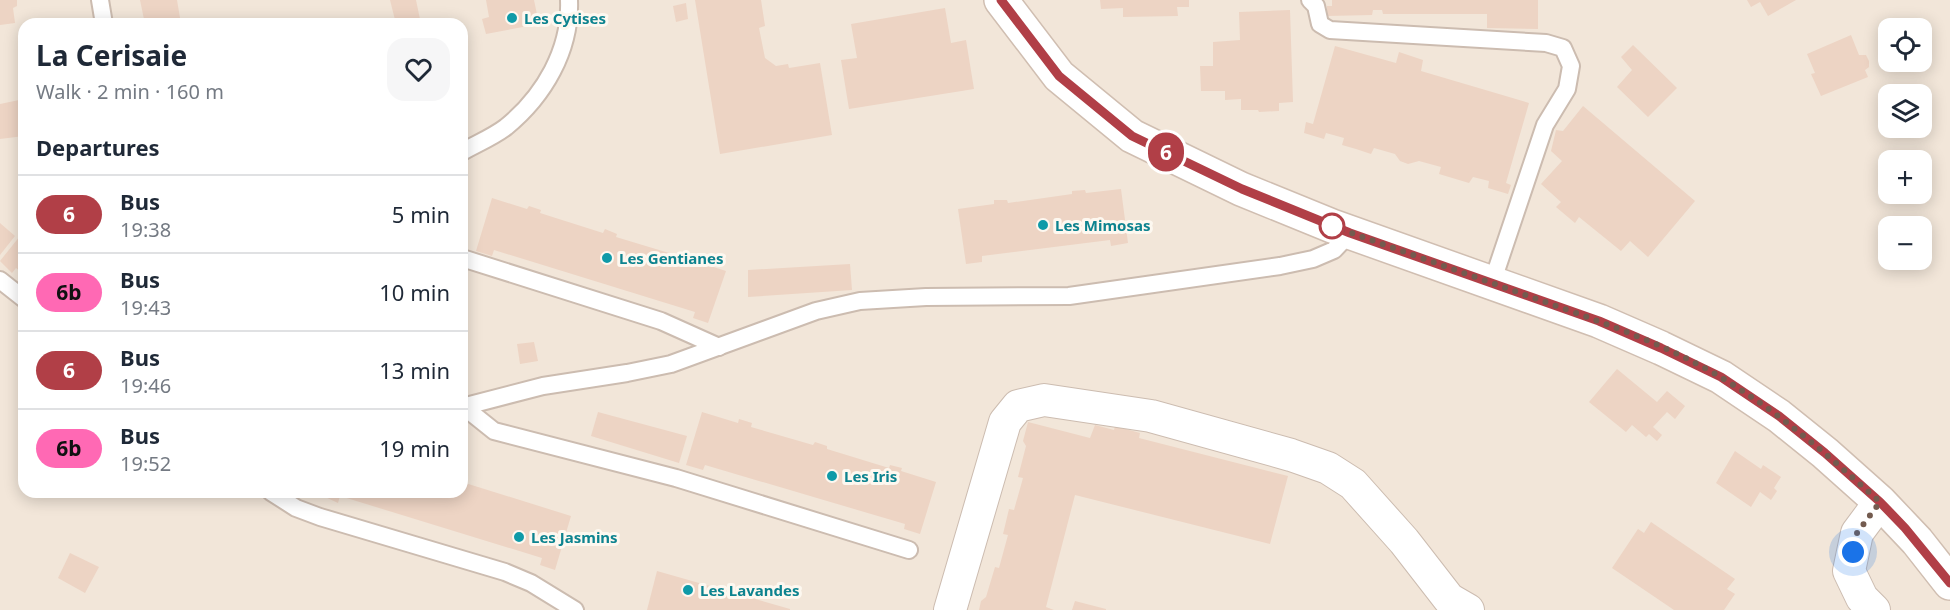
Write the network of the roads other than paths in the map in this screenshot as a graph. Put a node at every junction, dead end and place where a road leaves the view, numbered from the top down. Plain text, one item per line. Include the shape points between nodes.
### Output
1 (100, 0) edge
2 (569, 0) edge
3 (1001, 0) edge
4 (1310, 0) edge
5 (103, 18) edge
6 (468, 150) edge
7 (1350, 233) junction
8 (468, 260) edge
9 (0, 280) edge
10 (1492, 283) junction
11 (18, 294) edge
12 (718, 347) junction
13 (468, 406) edge
14 (468, 411) edge
15 (280, 498) edge
16 (1880, 502) junction
17 (909, 550) dead end
18 (1950, 583) edge
19 (575, 610) edge
20 (950, 610) edge
21 (1468, 610) edge
22 (1874, 610) edge

1 - 5 lane
2 - 6 lane via 570,18 558,62 540,93 505,128
3 - 7 street via 1059,76 1132,136 1242,189
4 - 10 lane via 1316,6 1320,24 1330,30 1546,43 1563,48 1571,66 1567,89 1545,125
7 - 10 street
7 - 12 lane via 1334,250 1280,266 1069,296 926,297 860,302 816,312
8 - 12 lane via 662,321
9 - 11 lane
10 - 16 street via 1599,321 1721,377 1779,416
12 - 13 lane via 670,364 543,386
14 - 17 lane via 494,431 676,478
15 - 19 lane via 320,517 505,572 531,582
16 - 18 street
16 - 22 street via 1857,533 1849,571 1862,598
20 - 21 street via 1005,422 1018,406 1044,400 1151,416 1328,468 1353,484 1449,599

